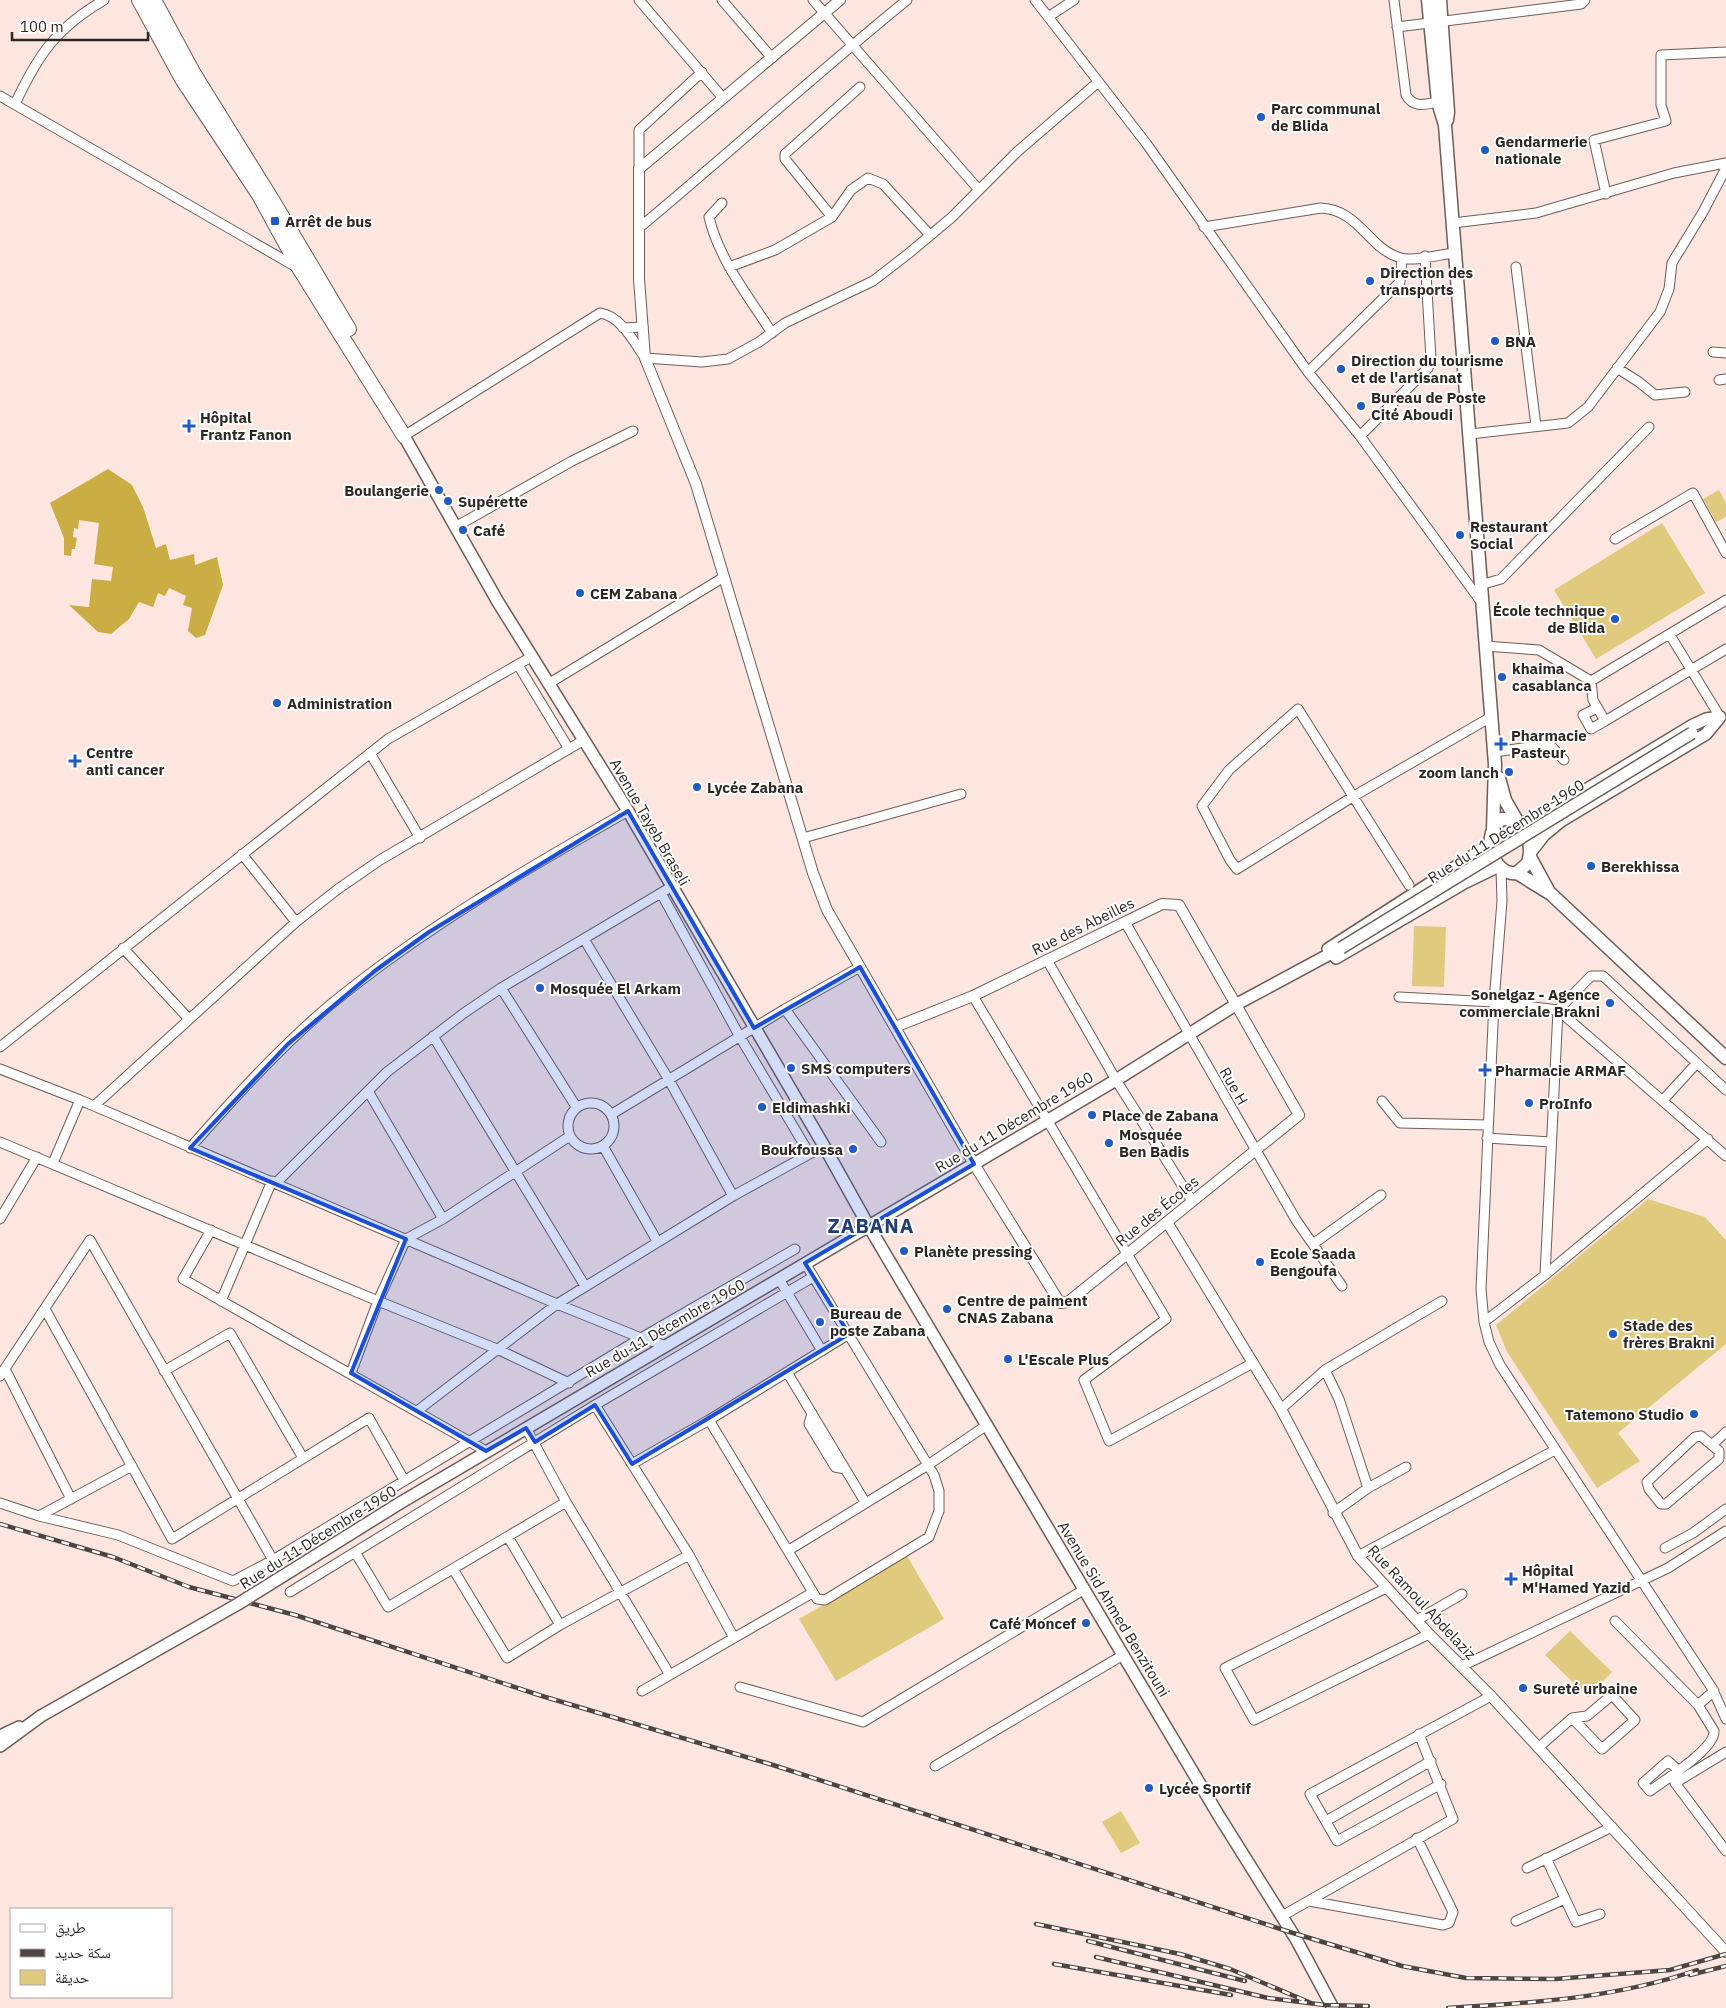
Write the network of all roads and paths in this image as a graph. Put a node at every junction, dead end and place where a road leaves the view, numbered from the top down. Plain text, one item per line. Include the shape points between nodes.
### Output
1 (104, 0) edge
2 (139, 0) edge
3 (154, 0) edge
4 (639, 0) edge
5 (722, 0) edge
6 (813, 0) edge
7 (840, 0) edge
8 (906, 0) edge
9 (1035, 0) edge
10 (1074, 0) edge
11 (1394, 0) edge
12 (1428, 0) edge
13 (1440, 0) edge
14 (1585, 0) edge
15 (824, 14) junction
16 (1048, 17) junction
17 (1436, 22) junction
18 (1397, 27) junction
19 (852, 44) junction
20 (1726, 52) edge
21 (772, 58) junction
22 (702, 72) junction
23 (1097, 83) junction
24 (860, 87) dead end
25 (0, 96) edge
26 (723, 98) junction
27 (1438, 102) junction
28 (15, 104) junction
29 (1445, 125) junction
30 (1726, 162) edge
31 (1726, 168) edge
32 (639, 169) junction
33 (979, 190) junction
34 (1606, 194) junction
35 (722, 203) dead end
36 (832, 217) junction
37 (1454, 223) junction
38 (1204, 227) junction
39 (639, 228) junction
40 (930, 235) junction
41 (1455, 253) junction
42 (1425, 256) junction
43 (1402, 259) junction
44 (305, 267) junction
45 (729, 267) junction
46 (1516, 268) dead end
47 (643, 327) junction
48 (623, 328) junction
49 (772, 333) junction
50 (1713, 352) dead end
51 (1726, 354) edge
52 (645, 358) junction
53 (1618, 368) junction
54 (1308, 372) junction
55 (1685, 392) dead end
56 (1536, 426) junction
57 (1648, 427) dead end
58 (633, 431) dead end
59 (1470, 434) junction
60 (404, 436) junction
61 (1360, 436) junction
62 (457, 526) junction
63 (1615, 539) dead end
64 (1726, 553) edge
65 (724, 577) junction
66 (1480, 585) junction
67 (1726, 600) edge
68 (1482, 603) junction
69 (1670, 635) junction
70 (1485, 646) junction
71 (1726, 649) edge
72 (531, 657) junction
73 (518, 665) junction
74 (1692, 670) junction
75 (1591, 681) junction
76 (548, 684) junction
77 (1598, 708) junction
78 (1723, 715) edge
79 (1491, 716) junction
80 (1604, 721) junction
81 (584, 740) junction
82 (569, 749) junction
83 (370, 753) junction
84 (1495, 758) junction
85 (1564, 760) dead end
86 (961, 794) dead end
87 (1354, 796) junction
88 (628, 811) junction
89 (1519, 822) junction
90 (1492, 830) junction
91 (420, 838) junction
92 (803, 838) junction
93 (1491, 844) junction
94 (242, 854) junction
95 (1530, 855) junction
96 (1507, 870) junction
97 (1409, 885) dead end
98 (666, 890) junction
99 (1551, 894) junction
100 (296, 922) junction
101 (1124, 922) junction
102 (584, 939) junction
103 (123, 948) junction
104 (1047, 960) junction
105 (860, 968) junction
106 (1306, 969) junction
107 (501, 988) junction
108 (973, 996) junction
109 (1399, 997) dead end
110 (1494, 1002) junction
111 (1237, 1004) junction
112 (785, 1009) junction
113 (1558, 1010) junction
114 (189, 1019) junction
115 (895, 1027) junction
116 (754, 1028) junction
117 (1189, 1035) junction
118 (433, 1036) junction
119 (740, 1037) junction
120 (0, 1047) edge
121 (1726, 1058) edge
122 (1697, 1063) junction
123 (0, 1069) edge
124 (669, 1080) junction
125 (1116, 1080) junction
126 (1726, 1090) edge
127 (368, 1091) junction
128 (80, 1100) junction
129 (1663, 1100) junction
130 (1382, 1101) dead end
131 (94, 1106) junction
132 (577, 1108) junction
133 (612, 1114) junction
134 (1046, 1120) junction
135 (1488, 1125) junction
136 (570, 1136) junction
137 (1487, 1138) junction
138 (1708, 1139) junction
139 (0, 1142) edge
140 (881, 1142) dead end
141 (1551, 1142) junction
142 (603, 1146) junction
143 (824, 1146) junction
144 (190, 1148) junction
145 (1255, 1150) junction
146 (809, 1153) junction
147 (1726, 1156) edge
148 (37, 1157) junction
149 (52, 1163) junction
150 (974, 1164) junction
151 (515, 1173) junction
152 (274, 1182) junction
153 (1381, 1195) dead end
154 (733, 1196) junction
155 (1192, 1201) junction
156 (0, 1218) edge
157 (443, 1219) junction
158 (1167, 1222) junction
159 (868, 1225) junction
160 (211, 1230) junction
161 (406, 1240) junction
162 (657, 1241) junction
163 (246, 1244) junction
164 (1313, 1244) junction
165 (795, 1249) dead end
166 (1128, 1254) junction
167 (805, 1263) junction
168 (813, 1276) junction
169 (1544, 1276) junction
170 (779, 1279) junction
171 (585, 1286) junction
172 (1342, 1286) dead end
173 (788, 1293) junction
174 (221, 1301) junction
175 (378, 1301) junction
176 (1442, 1302) dead end
177 (557, 1304) junction
178 (45, 1309) junction
179 (1484, 1322) junction
180 (849, 1334) junction
181 (641, 1338) junction
182 (664, 1345) junction
183 (497, 1349) junction
184 (822, 1351) junction
185 (1254, 1363) junction
186 (1325, 1370) junction
187 (164, 1371) junction
188 (3, 1372) edge
189 (787, 1372) junction
190 (351, 1374) junction
191 (569, 1383) junction
192 (595, 1405) junction
193 (1281, 1409) junction
194 (417, 1412) junction
195 (709, 1420) junction
196 (987, 1425) junction
197 (526, 1428) junction
198 (1726, 1432) edge
199 (470, 1442) junction
200 (534, 1442) junction
201 (1713, 1444) junction
202 (1555, 1450) junction
203 (486, 1451) junction
204 (303, 1458) junction
205 (632, 1464) junction
206 (928, 1465) junction
207 (132, 1466) junction
208 (1406, 1467) dead end
209 (404, 1480) junction
210 (1368, 1488) junction
211 (238, 1498) junction
212 (71, 1499) junction
213 (566, 1502) junction
214 (866, 1502) junction
215 (0, 1503) edge
216 (1726, 1509) edge
217 (1333, 1513) junction
218 (39, 1516) junction
219 (1726, 1531) edge
220 (508, 1537) junction
221 (1665, 1548) dead end
222 (789, 1550) junction
223 (354, 1552) junction
224 (689, 1555) junction
225 (1358, 1556) junction
226 (273, 1560) junction
227 (453, 1569) junction
228 (1642, 1579) junction
229 (1386, 1588) junction
230 (1085, 1589) junction
231 (290, 1592) dead end
232 (621, 1592) junction
233 (812, 1593) junction
234 (1462, 1594) dead end
235 (1417, 1620) junction
236 (1614, 1621) dead end
237 (560, 1625) junction
238 (1429, 1634) junction
239 (734, 1638) junction
240 (1122, 1655) junction
241 (1462, 1666) junction
242 (670, 1675) junction
243 (740, 1688) dead end
244 (642, 1691) dead end
245 (1714, 1691) junction
246 (1492, 1696) junction
247 (1698, 1705) junction
248 (40, 1716) junction
249 (1572, 1718) junction
250 (1726, 1719) edge
251 (1419, 1734) junction
252 (0, 1736) edge
253 (0, 1746) edge
254 (1538, 1748) junction
255 (1726, 1752) edge
256 (1431, 1761) junction
257 (935, 1766) dead end
258 (1678, 1770) dead end
259 (1441, 1784) junction
260 (1326, 1821) junction
261 (1612, 1827) junction
262 (1416, 1838) junction
263 (1726, 1851) edge
264 (1546, 1858) junction
265 (1526, 1868) dead end
266 (1565, 1899) junction
267 (1309, 1901) junction
268 (1600, 1914) dead end
269 (1282, 1916) junction
270 (1516, 1921) dead end
271 (1726, 1952) edge
272 (1333, 2008) edge

1 - 28 street via 64,27 32,69
2 - 44 highway via 182,79
3 - 44 highway
4 - 22 street
5 - 21 street
6 - 15 street
7 - 15 street
8 - 19 street
9 - 16 street
10 - 16 street
11 - 18 street
12 - 17 main road
13 - 17 main road
14 - 17 street via 1581,4
15 - 19 street
15 - 21 street
16 - 23 street
17 - 18 street
17 - 27 main road
17 - 29 main road via 1448,112
18 - 27 street via 1408,99 1417,105
19 - 33 street
19 - 39 street via 738,146
20 - 34 street via 1661,55 1661,105 1666,121 1594,140
21 - 26 street
22 - 26 street
22 - 32 street via 639,130
23 - 33 street via 1018,151
23 - 38 street via 1146,143
24 - 36 street via 785,154 785,159
25 - 28 street
26 - 32 street
27 - 29 main road
28 - 44 street
29 - 37 main road
30 - 34 street via 1674,173
31 - 53 street via 1672,263 1669,289 1660,312
32 - 39 street
33 - 40 street
34 - 37 street via 1536,213
35 - 45 street via 709,218 712,232
36 - 40 street via 851,190 861,181 872,179 883,184
36 - 45 street via 775,250
37 - 41 main road
38 - 43 street via 1334,208 1343,211 1382,248
38 - 54 street
39 - 47 street
40 - 49 street via 873,281 785,323
41 - 42 street
41 - 59 main road
42 - 43 street
42 - 61 street via 1430,364
43 - 54 street via 1400,282
44 - 60 highway
45 - 49 street
46 - 56 street
47 - 48 street
47 - 52 street
48 - 52 street
48 - 60 street via 609,314 591,317
49 - 52 street via 728,359 702,362
50 - 51 street
52 - 65 street via 696,484
53 - 55 street via 1654,396
53 - 56 street via 1588,407 1568,423
54 - 61 street
56 - 59 street
57 - 66 street via 1501,579
58 - 62 street
59 - 66 main road
60 - 62 main road, Avenue Tayeb Braseli
61 - 68 street
62 - 72 main road, Avenue Tayeb Braseli
63 - 64 street via 1693,493
65 - 76 street
65 - 92 street
66 - 68 main road
67 - 69 street
68 - 70 main road
69 - 74 street
69 - 75 street
70 - 75 street via 1543,652
70 - 79 main road
71 - 74 street
72 - 73 street
72 - 76 main road, Avenue Tayeb Braseli
73 - 82 street
73 - 83 street via 423,717
74 - 78 street
74 - 80 street
75 - 77 street via 1593,700
76 - 81 main road, Avenue Tayeb Braseli
77 - 80 street
77 - 80 street via 1583,716 1591,729
78 - 89 main road, Rue du 11 Décembre 1960 via 1700,721 1546,814
78 - 95 main road, Rue du 11 Décembre 1960 via 1706,734 1561,821
78 - 106 main road, Rue du 11 Décembre 1960, bridge
79 - 84 main road
79 - 87 street
81 - 82 street
81 - 88 main road, Avenue Tayeb Braseli
82 - 91 street
83 - 91 street
83 - 94 street
84 - 85 street via 1545,745 1551,746
84 - 89 main road via 1505,800
84 - 90 main road
86 - 92 street
87 - 87 street via 1237,869 1202,806 1229,770 1298,709
87 - 97 street
88 - 98 main road, Avenue Tayeb Braseli
88 - 144 street via 429,932 368,976 288,1044 244,1087
89 - 90 main road via 1502,819
89 - 95 main road via 1529,841
90 - 93 main road
91 - 100 street via 358,875
92 - 105 street via 827,910
93 - 96 main road via 1492,853
93 - 106 main road, Rue du 11 Décembre 1960 via 1336,944
94 - 100 street
94 - 103 street
95 - 96 main road via 1526,867
95 - 99 main road
96 - 99 main road
96 - 106 main road, Rue du 11 Décembre 1960 via 1464,883 1343,955
96 - 110 street
98 - 102 street
98 - 116 main road, Avenue Tayeb Braseli
98 - 119 street
99 - 121 main road
100 - 114 street
101 - 104 street, Rue des Abeilles
101 - 111 street, Rue des Abeilles via 1162,904 1179,906
101 - 117 street, Rue H
102 - 107 street
102 - 124 street
103 - 114 street
103 - 120 street
104 - 108 street, Rue des Abeilles
104 - 125 street
105 - 112 street
105 - 115 street
106 - 111 main road, Rue du 11 Décembre 1960
107 - 118 street
107 - 132 street
108 - 115 street, Rue des Abeilles
108 - 134 street
109 - 110 street
110 - 113 street
110 - 135 street
111 - 117 main road, Rue du 11 Décembre 1960
111 - 145 street, Rue des Écoles via 1299,1115
112 - 116 street
112 - 140 street
113 - 122 street via 1591,976 1603,976
113 - 129 street
113 - 141 street
114 - 131 street
115 - 150 street
116 - 119 street
116 - 143 main road, Avenue Tayeb Braseli
117 - 125 main road, Rue du 11 Décembre 1960
117 - 145 street, Rue H
118 - 127 street
118 - 151 street
119 - 124 street
119 - 146 street
122 - 126 street
122 - 129 street
123 - 128 street
124 - 133 street
124 - 154 street
125 - 134 main road, Rue du 11 Décembre 1960
125 - 155 street
127 - 152 street
127 - 157 street
128 - 131 street
128 - 149 street
129 - 138 street
130 - 135 street via 1400,1123
131 - 144 street
132 - 133 street via 584,1104 600,1104
132 - 136 street via 569,1121
133 - 142 street via 615,1128 609,1142
134 - 150 main road, Rue du 11 Décembre 1960
134 - 166 street
135 - 137 street
136 - 142 street via 585,1148
136 - 151 street
137 - 141 street
137 - 179 street via 1481,1289
138 - 147 street
138 - 169 street
139 - 148 street
141 - 169 street
142 - 162 street
143 - 146 street
143 - 159 main road, Avenue Tayeb Braseli
144 - 152 street
145 - 155 street, Rue des Écoles
145 - 164 street, Rue H
146 - 154 street
148 - 149 street
148 - 156 street
149 - 160 street
150 - 159 main road, Rue du 11 Décembre 1960
150 - 166 street, Rue des Écoles via 1060,1303 1068,1302
151 - 157 street
151 - 171 street
152 - 161 street
152 - 163 street
153 - 164 street
154 - 162 street
155 - 158 street, Rue des Écoles
157 - 161 street
158 - 166 street, Rue des Écoles
158 - 185 street, Rue Ramoul Abdelaziz
159 - 167 main road, Rue du 11 Décembre 1960
159 - 196 main road, Avenue Sid Ahmed Benzitouni
160 - 163 street
160 - 174 street via 183,1280
161 - 175 street
161 - 177 street
162 - 171 street
163 - 174 street
163 - 175 street
164 - 172 street, Rue H
165 - 181 street
166 - 185 street via 1166,1319 1084,1380 1109,1441
167 - 168 street
167 - 170 main road, Rue du 11 Décembre 1960
168 - 173 street
168 - 180 street
169 - 179 street
170 - 173 street
170 - 182 main road, Rue du 11 Décembre 1960
171 - 177 street
173 - 184 street
173 - 192 street
174 - 190 street
175 - 183 street
175 - 190 street
176 - 186 street
177 - 181 street
177 - 183 street
178 - 187 street via 90,1240
178 - 188 street
178 - 207 street
179 - 202 street via 1493,1352
180 - 184 street
180 - 206 street
181 - 182 street
181 - 191 street
182 - 197 main road, Rue du 11 Décembre 1960
183 - 191 street
183 - 194 street
184 - 189 street
185 - 193 street, Rue Ramoul Abdelaziz
186 - 193 street
186 - 210 street via 1339,1399
187 - 204 street via 230,1333
187 - 211 street
188 - 212 street
189 - 195 street
189 - 214 street
190 - 194 street
191 - 199 street
192 - 200 street
192 - 205 street
193 - 217 street, Rue Ramoul Abdelaziz
194 - 199 street
195 - 205 street
195 - 222 street
196 - 206 street
196 - 230 main road, Avenue Sid Ahmed Benzitouni
197 - 200 street
197 - 203 main road, Rue du 11 Décembre 1960
198 - 201 street
199 - 203 street
199 - 209 street
200 - 213 street
200 - 223 street
201 - 201 street via 1719,1451 1719,1459 1662,1504 1647,1482 1695,1437 1701,1436
202 - 225 street
202 - 228 street
203 - 248 main road, Rue du 11 Décembre 1960, bridge via 238,1604
204 - 209 street via 369,1418
204 - 211 street
205 - 224 street
206 - 214 street
206 - 233 street via 937,1482 939,1498 938,1517 929,1536 825,1600 817,1600
207 - 211 street via 172,1539
207 - 212 street
208 - 210 street
209 - 226 street
210 - 217 street
211 - 226 street
212 - 218 street
213 - 220 street
213 - 232 street
214 - 222 street
215 - 218 street
216 - 221 street
217 - 225 street, Rue Ramoul Abdelaziz
218 - 226 street via 118,1535 233,1581
219 - 228 street via 1668,1568
220 - 227 street
220 - 237 street
222 - 233 street
223 - 227 street via 388,1607
223 - 231 street
224 - 232 street
224 - 239 street
225 - 229 street, Rue Ramoul Abdelaziz
227 - 237 street via 507,1658
228 - 241 street
228 - 245 street
229 - 235 street, Rue Ramoul Abdelaziz
229 - 238 street via 1225,1668 1254,1720
230 - 240 main road, Avenue Sid Ahmed Benzitouni
230 - 243 street via 863,1722
232 - 237 street
232 - 242 street
233 - 239 street
234 - 235 street
235 - 238 street, Rue Ramoul Abdelaziz
236 - 247 street
238 - 241 street, Rue Ramoul Abdelaziz
239 - 242 street
240 - 257 street
240 - 269 main road, Avenue Sid Ahmed Benzitouni
241 - 246 street, Rue Ramoul Abdelaziz
242 - 244 street
245 - 247 street
245 - 250 street
246 - 251 street
246 - 254 street, Rue Ramoul Abdelaziz
247 - 258 street via 1711,1724 1714,1737 1707,1747
248 - 252 main road, Rue du 11 Décembre 1960
248 - 253 main road, Rue du 11 Décembre 1960
249 - 249 street via 1587,1716 1612,1695 1636,1720 1602,1749
249 - 254 street
251 - 256 street
251 - 260 street via 1310,1794
254 - 261 street, Rue Ramoul Abdelaziz
255 - 263 street via 1675,1783
256 - 259 street
256 - 260 street
259 - 260 street via 1337,1841
259 - 262 street via 1453,1819
261 - 264 street
261 - 271 street, Rue Ramoul Abdelaziz
262 - 267 street
262 - 267 street via 1453,1912 1449,1923
264 - 265 street
264 - 266 street
266 - 268 street via 1576,1922
266 - 270 street
267 - 269 street
269 - 272 main road, Avenue Sid Ahmed Benzitouni

